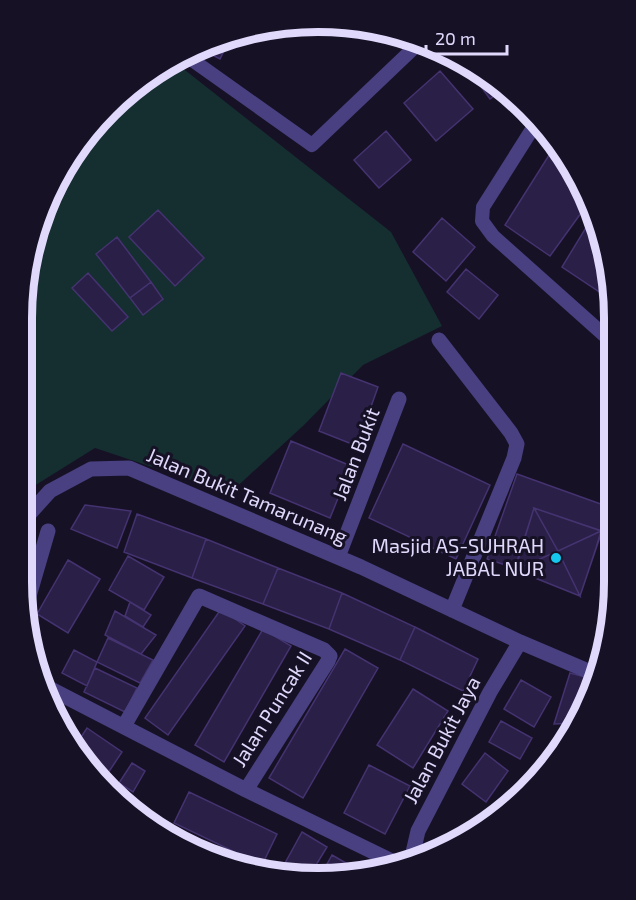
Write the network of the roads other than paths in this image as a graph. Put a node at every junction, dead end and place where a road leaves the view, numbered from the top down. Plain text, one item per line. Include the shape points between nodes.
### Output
1 (414, 48) edge
2 (193, 60) edge
3 (533, 129) edge
4 (604, 335) edge
5 (439, 340) dead end
6 (399, 399) dead end
7 (32, 511) edge
8 (48, 531) dead end
9 (338, 557) junction
10 (32, 586) edge
11 (452, 610) junction
12 (520, 642) junction
13 (590, 672) edge
14 (52, 690) edge
15 (124, 726) junction
16 (246, 790) junction
17 (413, 852) edge
18 (389, 860) edge

1 - 2 lane via 312,144
3 - 4 lane via 483,207 483,221 492,236
5 - 11 street via 517,444
6 - 9 street, Jalan Bukit
7 - 9 street, Jalan Bukit Tamarunang via 50,491 91,469 129,468
8 - 10 street
9 - 11 street, Jalan Bukit Tamarunang
11 - 12 street, Jalan Bukit Tamarunang
12 - 13 street, Jalan Bukit Tamarunang
12 - 17 street, Jalan Bukit Jaya via 418,831
14 - 15 street
15 - 16 street
15 - 16 street, Jalan Puncak II via 199,596 324,650 330,656 328,661
16 - 18 street

